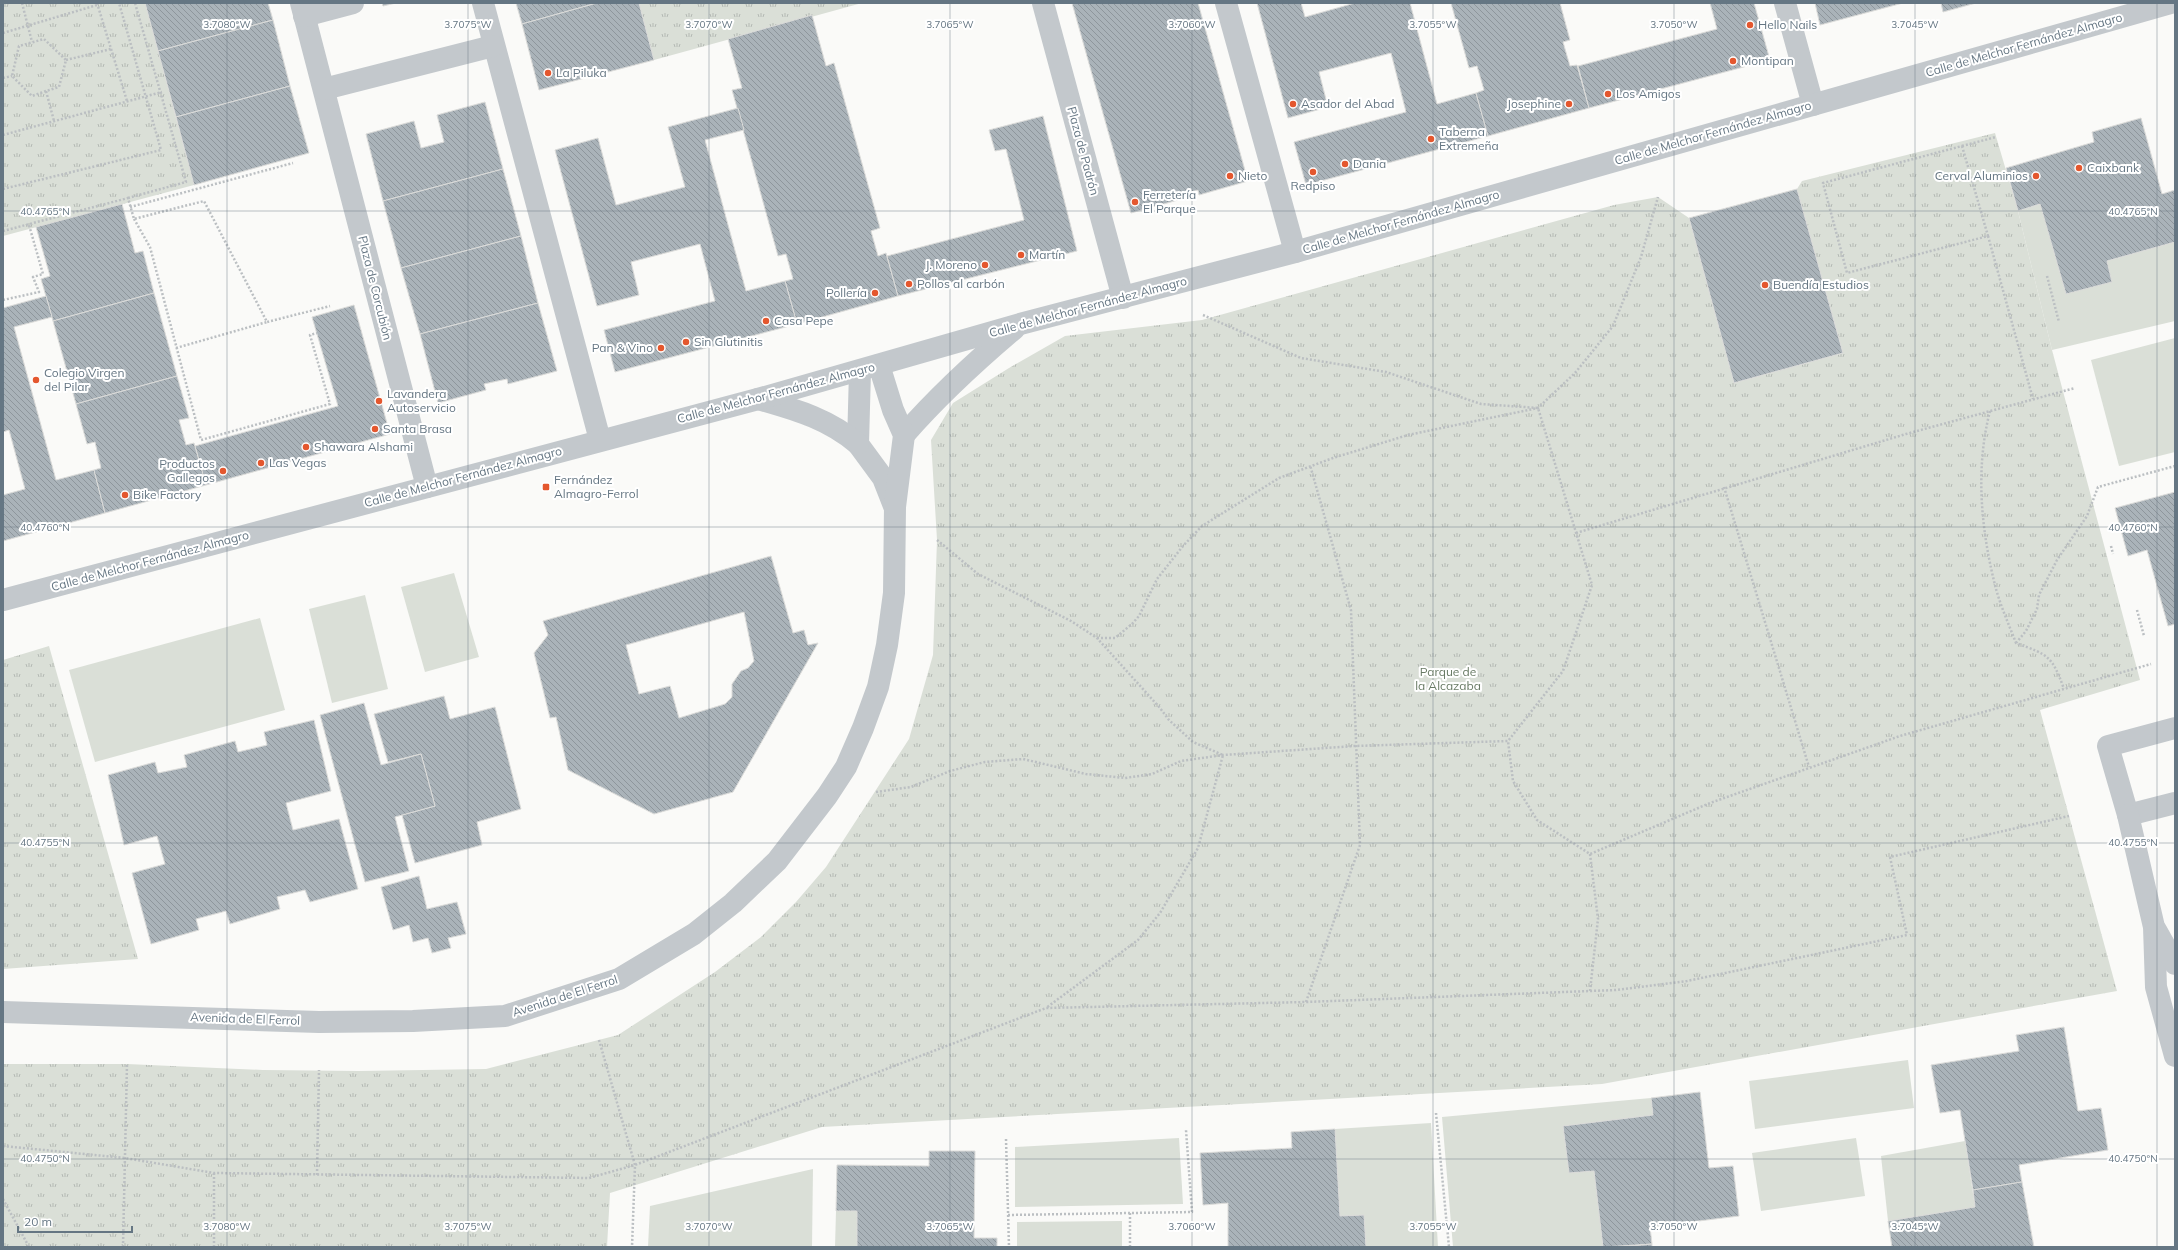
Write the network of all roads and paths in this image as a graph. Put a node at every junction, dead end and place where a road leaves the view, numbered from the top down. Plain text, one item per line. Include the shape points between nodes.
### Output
1 (22, 3) edge
2 (119, 3) edge
3 (136, 3) edge
4 (353, 3) edge
5 (482, 3) edge
6 (1043, 3) edge
7 (1226, 3) edge
8 (1786, 3) edge
9 (2171, 3) edge
10 (97, 4) edge
11 (303, 9) edge
12 (28, 25) junction
13 (3, 33) edge
14 (32, 42) junction
15 (493, 46) junction
16 (111, 49) junction
17 (66, 60) junction
18 (12, 76) junction
19 (3, 78) edge
20 (324, 89) junction
21 (46, 91) junction
22 (162, 92) junction
23 (146, 96) junction
24 (127, 101) junction
25 (1813, 105) junction
26 (54, 121) junction
27 (3, 135) edge
28 (1996, 137) dead end
29 (1962, 146) junction
30 (293, 163) dead end
31 (3, 189) edge
32 (1658, 197) dead end
33 (128, 198) junction
34 (130, 207) junction
35 (134, 219) junction
36 (29, 224) junction
37 (3, 231) edge
38 (1988, 236) junction
39 (1295, 252) junction
40 (2047, 276) dead end
41 (1123, 298) junction
42 (3, 300) edge
43 (330, 306) dead end
44 (1203, 315) dead end
45 (267, 322) junction
46 (2059, 322) dead end
47 (1020, 324) junction
48 (316, 333) dead end
49 (176, 348) junction
50 (869, 368) junction
51 (2075, 388) dead end
52 (758, 399) junction
53 (2033, 399) junction
54 (1538, 408) junction
55 (1990, 411) junction
56 (904, 435) junction
57 (600, 440) junction
58 (858, 444) junction
59 (1310, 465) junction
60 (2175, 466) edge
61 (427, 487) junction
62 (1724, 487) junction
63 (894, 508) junction
64 (1576, 533) junction
65 (937, 540) dead end
66 (2111, 546) dead end
67 (2113, 554) dead end
68 (3, 600) edge
69 (2137, 610) dead end
70 (2144, 636) dead end
71 (1097, 638) junction
72 (2016, 643) junction
73 (2151, 664) dead end
74 (2064, 689) junction
75 (2175, 728) edge
76 (1508, 741) junction
77 (1355, 746) junction
78 (1223, 754) junction
79 (1809, 767) junction
80 (876, 792) dead end
81 (2175, 802) edge
82 (2128, 815) junction
83 (2069, 816) dead end
84 (1590, 854) junction
85 (2154, 927) junction
86 (2175, 964) edge
87 (1590, 991) junction
88 (1306, 1002) junction
89 (1046, 1008) junction
90 (3, 1012) edge
91 (599, 1040) dead end
92 (2175, 1056) edge
93 (127, 1064) dead end
94 (319, 1070) dead end
95 (1436, 1113) dead end
96 (1186, 1130) dead end
97 (1006, 1139) dead end
98 (3, 1146) edge
99 (125, 1158) junction
100 (635, 1165) junction
101 (214, 1173) junction
102 (317, 1175) junction
103 (3, 1199) edge
104 (1130, 1213) junction
105 (1008, 1215) junction
106 (29, 1247) edge
107 (123, 1247) edge
108 (214, 1247) edge
109 (632, 1247) edge
110 (1009, 1247) edge
111 (1130, 1247) edge
112 (1449, 1247) edge

1 - 12 path
2 - 23 path
3 - 22 path
4 - 11 street, Plaza de Corcubión
5 - 15 street
6 - 41 street, Plaza de Padrón
7 - 39 street
8 - 25 street
9 - 25 street, Calle de Melchor Fernández Almagro
10 - 12 path
10 - 16 path
11 - 20 street, Plaza de Corcubión
12 - 13 path
12 - 14 path
14 - 17 path via 44,39
14 - 18 path via 19,46
15 - 20 street
15 - 57 street
16 - 17 path
16 - 24 path
17 - 21 path via 59,87
18 - 19 path
18 - 21 path via 32,96
20 - 61 street, Plaza de Corcubión
21 - 26 path
22 - 23 path
22 - 33 path via 186,182
23 - 24 path
23 - 31 path via 161,150
24 - 26 path
25 - 39 street, Calle de Melchor Fernández Almagro
26 - 27 path
28 - 29 path
29 - 38 path
29 - 38 path via 1823,183 1847,273
30 - 34 path
32 - 54 path via 1641,257 1613,326 1575,373
33 - 34 path
33 - 36 path
34 - 35 path
35 - 45 path via 204,201
35 - 49 path via 150,247
36 - 37 path
36 - 42 path via 43,274 33,277 39,292
38 - 53 path
39 - 41 street, Calle de Melchor Fernández Almagro
40 - 46 path
41 - 47 street, Calle de Melchor Fernández Almagro
43 - 45 path
44 - 54 path via 1301,358 1386,372 1481,404
45 - 49 path
47 - 50 street, Calle de Melchor Fernández Almagro
47 - 56 street via 968,368
48 - 49 path via 310,335 330,404 201,440
50 - 52 street, Calle de Melchor Fernández Almagro
50 - 56 street
50 - 58 street
51 - 53 path
52 - 57 street, Calle de Melchor Fernández Almagro
52 - 58 street, Avenida de El Ferrol via 813,415 847,434
53 - 55 path
54 - 59 path via 1408,435
54 - 64 path
55 - 62 path
55 - 72 path via 1984,437 1981,471 1984,525 1996,589
56 - 63 street, Avenida de El Ferrol
57 - 61 street, Calle de Melchor Fernández Almagro
58 - 63 street, Avenida de El Ferrol via 883,478
59 - 71 path via 1258,489 1202,526 1157,579 1139,616 1132,624 1114,638
59 - 77 path via 1351,610
60 - 72 path via 2098,487 2087,516 2057,560 2039,595 2034,615
61 - 68 street, Calle de Melchor Fernández Almagro
62 - 64 path
62 - 79 path
63 - 90 street, Avenida de El Ferrol via 894,593 887,645 878,687 846,766 827,796 777,861 733,903 694,934 619,979 505,1016 436,1020 319,1022
64 - 76 path via 1592,585 1563,671
65 - 71 path via 978,574 1071,621
66 - 67 path
69 - 70 path
71 - 78 path via 1169,720 1193,742
72 - 74 path via 2050,657
73 - 74 path
74 - 79 path via 1900,736
75 - 82 street via 2108,746
76 - 77 path
76 - 84 path via 1513,781 1537,820
77 - 78 path
77 - 88 path via 1360,846
78 - 80 path via 1181,761 1152,774 1125,778 1086,774 1023,759 985,762 950,771 911,787
78 - 89 path via 1198,848 1160,913 1138,940
79 - 84 path via 1710,803
81 - 82 street
82 - 85 street
83 - 87 path via 1890,858 1907,935 1687,981
84 - 87 path via 1598,919
85 - 86 street
85 - 92 street via 2156,987
87 - 88 path
88 - 89 path
89 - 100 path
91 - 100 path
93 - 99 path
94 - 102 path
95 - 112 path
96 - 104 path via 1192,1212
97 - 105 path
98 - 99 path
99 - 101 path
99 - 107 path
100 - 102 path via 589,1178
100 - 109 path
101 - 102 path
101 - 108 path
103 - 106 path
104 - 105 path
104 - 111 path
105 - 110 path

